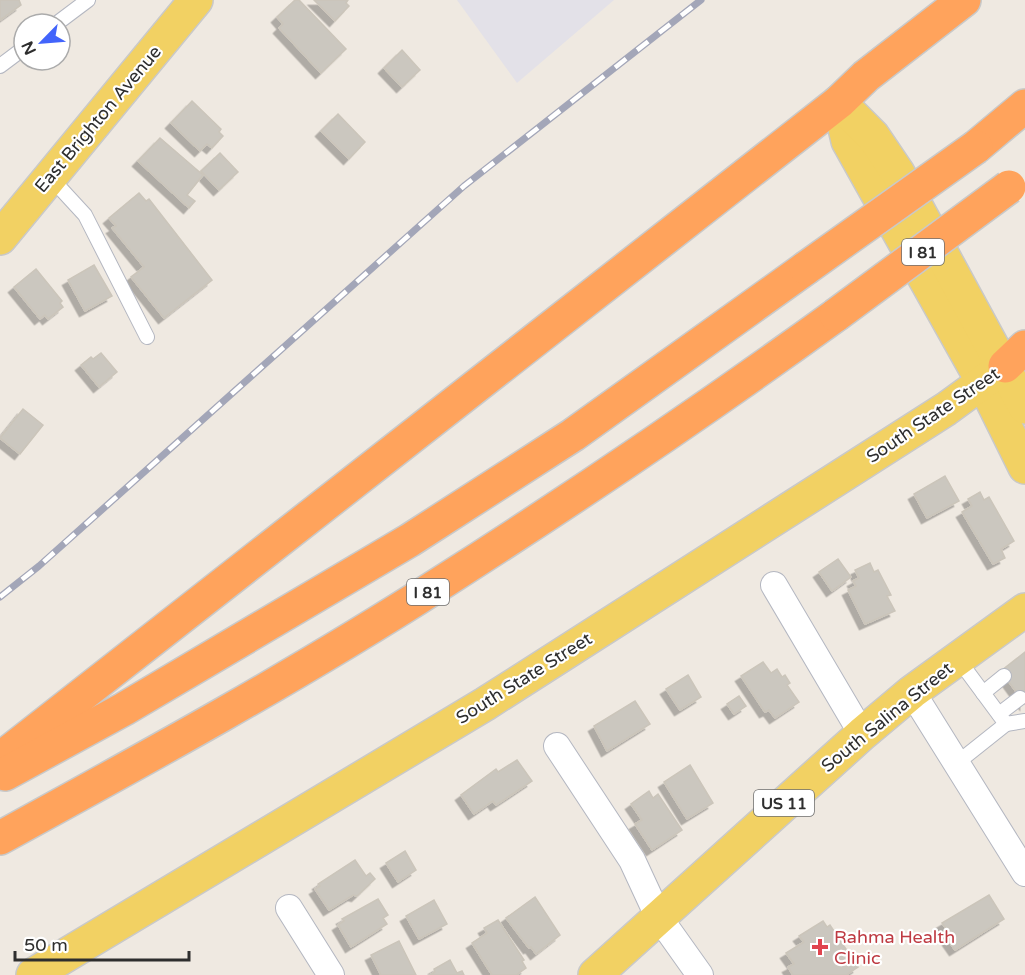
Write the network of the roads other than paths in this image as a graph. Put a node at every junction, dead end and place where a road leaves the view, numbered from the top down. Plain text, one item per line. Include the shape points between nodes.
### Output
1 (88, 0) edge
2 (196, 0) edge
3 (964, 0) edge
4 (72, 12) edge
5 (839, 102) junction
6 (1025, 106) edge
7 (50, 177) junction
8 (1017, 181) edge
9 (0, 238) edge
10 (147, 337) dead end
11 (1010, 370) edge
12 (1025, 407) edge
13 (1025, 466) edge
14 (774, 585) dead end
15 (1024, 613) edge
16 (958, 659) junction
17 (1004, 676) dead end
18 (912, 692) junction
19 (983, 693) junction
20 (1020, 698) dead end
21 (1002, 719) junction
22 (1025, 721) edge
23 (862, 734) junction
24 (557, 746) dead end
25 (0, 759) edge
26 (957, 764) junction
27 (0, 777) edge
28 (0, 838) edge
29 (1025, 873) edge
30 (289, 908) dead end
31 (658, 916) junction
32 (33, 975) edge
33 (331, 975) edge
34 (595, 975) edge
35 (700, 975) edge

1 - 4 lane
2 - 7 main road, East Brighton Avenue
3 - 5 highway via 866,76
5 - 11 main road via 873,136 898,173
5 - 25 highway
6 - 27 highway, bridge via 976,147 573,435 410,540 124,709
7 - 9 main road, East Brighton Avenue
7 - 10 lane via 85,215
8 - 28 highway, I 81, bridge via 720,399 437,586 184,737
11 - 12 main road
11 - 13 main road
11 - 32 main road, South State Street via 485,704
14 - 23 street
15 - 16 main road, South Salina Street / US 11
16 - 18 main road, South Salina Street / US 11
16 - 19 lane
17 - 19 lane
18 - 23 main road, South Salina Street / US 11
18 - 26 street
19 - 21 lane
20 - 21 lane
21 - 22 lane
21 - 26 lane
23 - 31 main road, South Salina Street / US 11
24 - 31 street via 632,860
26 - 29 street
30 - 33 street
31 - 34 main road, South Salina Street / US 11
31 - 35 street

